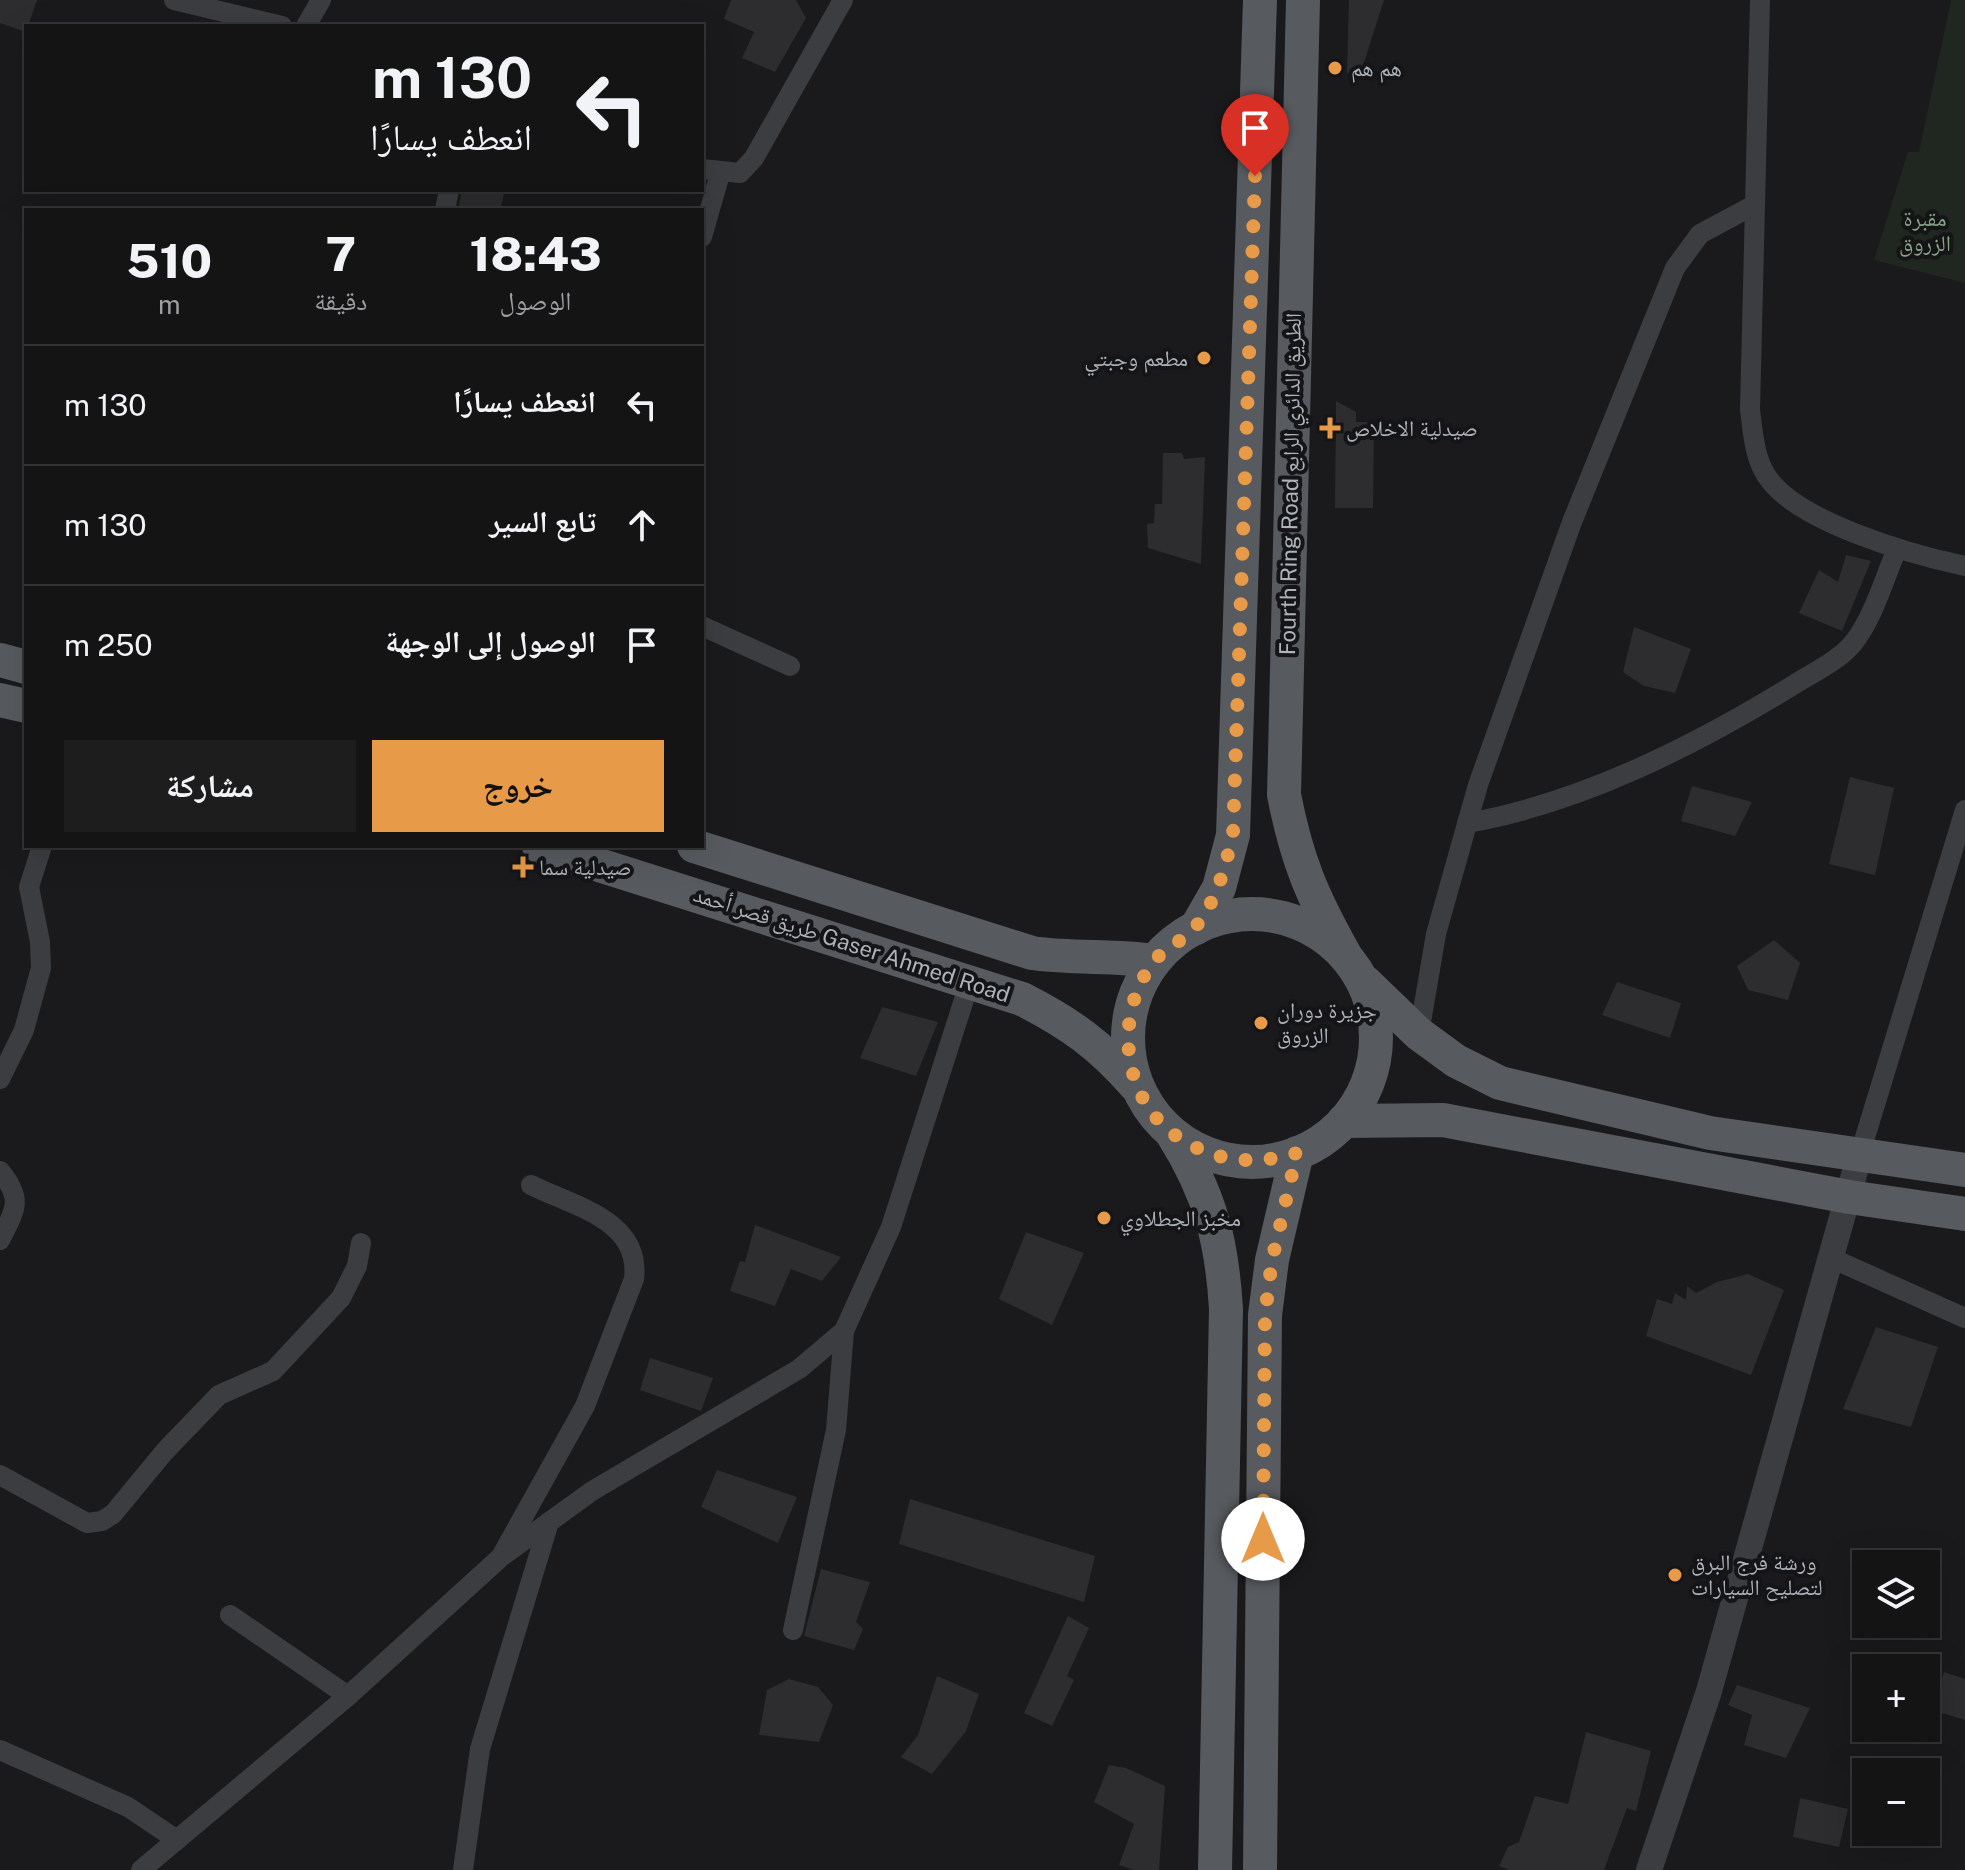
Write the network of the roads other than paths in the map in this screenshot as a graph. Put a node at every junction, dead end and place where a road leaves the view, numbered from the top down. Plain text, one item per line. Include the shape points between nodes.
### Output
1 (174, 0) edge
2 (321, 0) edge
3 (843, 0) edge
4 (1260, 0) edge
5 (1303, 0) edge
6 (1760, 0) edge
7 (274, 24) edge
8 (307, 24) edge
9 (711, 171) edge
10 (1754, 205) junction
11 (704, 222) edge
12 (1897, 549) junction
13 (1965, 566) edge
14 (704, 627) edge
15 (0, 660) edge
16 (24, 666) edge
17 (790, 666) dead end
18 (0, 700) edge
19 (24, 706) edge
20 (1965, 810) edge
21 (1467, 823) junction
22 (41, 848) edge
23 (545, 848) edge
24 (700, 848) edge
25 (1196, 928) junction
26 (1154, 961) junction
27 (1352, 966) junction
28 (970, 981) junction
29 (1419, 1034) junction
30 (0, 1079) edge
31 (1138, 1089) junction
32 (1344, 1121) junction
33 (1170, 1132) junction
34 (1297, 1153) junction
35 (1859, 1157) junction
36 (1965, 1170) edge
37 (0, 1171) edge
38 (531, 1185) dead end
39 (1849, 1197) junction
40 (1965, 1214) edge
41 (0, 1240) edge
42 (361, 1243) dead end
43 (1831, 1258) junction
44 (1965, 1318) edge
45 (844, 1331) junction
46 (0, 1475) edge
47 (549, 1522) junction
48 (501, 1557) junction
49 (230, 1615) dead end
50 (793, 1630) dead end
51 (348, 1696) junction
52 (0, 1750) edge
53 (177, 1840) junction
54 (141, 1870) edge
55 (463, 1870) edge
56 (1215, 1870) edge
57 (1260, 1870) edge
58 (1649, 1870) edge

1 - 7 street
2 - 8 street
3 - 9 street via 754,158 740,173
4 - 25 main road, Fourth Ring Road الطريق الدائري الرابع via 1233,835 1219,888
5 - 27 main road, Fourth Ring Road الطريق الدائري الرابع via 1284,795 1295,852 1313,897
6 - 10 street
9 - 11 street
10 - 12 street via 1750,410 1766,475 1784,497
10 - 21 street via 1700,234 1675,268 1572,522
12 - 13 street
12 - 21 street via 1865,625 1852,645 1824,666 1660,757 1533,809
14 - 17 street
15 - 16 main road
18 - 19 main road
20 - 35 street
21 - 29 street via 1436,934
22 - 30 street via 29,887 41,968 24,1030
23 - 28 main road, طريق قصر أحمد Gaser Ahmed Road
24 - 26 main road, طريق قصر أحمد Gaser Ahmed Road via 1032,953
25 - 26 main road
25 - 27 main road via 1221,917 1275,916 1313,930
26 - 31 main road via 1140,984 1129,1023 1130,1063
27 - 29 main road
27 - 32 main road via 1374,1013 1376,1051 1365,1088
28 - 31 main road, طريق قصر أحمد Gaser Ahmed Road via 1069,1023 1105,1051
28 - 45 street via 891,1227
29 - 35 main road via 1500,1083 1710,1133
31 - 33 main road
32 - 34 main road
32 - 39 main road via 1443,1120
33 - 34 main road via 1231,1160 1253,1162
33 - 56 main road via 1211,1209 1223,1260 1226,1309
34 - 57 main road via 1265,1315
35 - 36 main road
35 - 39 street
37 - 41 street via 16,1201
38 - 48 street via 617,1227 637,1258 634,1279 585,1406
39 - 40 main road
39 - 43 street
42 - 46 street via 357,1266 341,1298 263,1377 219,1395 113,1514 102,1521 80,1520
43 - 44 street
43 - 58 street via 1709,1691
45 - 47 street via 799,1369
45 - 50 street via 836,1430
47 - 48 street
47 - 55 street via 480,1749
48 - 51 street
49 - 51 street
51 - 53 street
52 - 53 street via 128,1807
53 - 54 street

